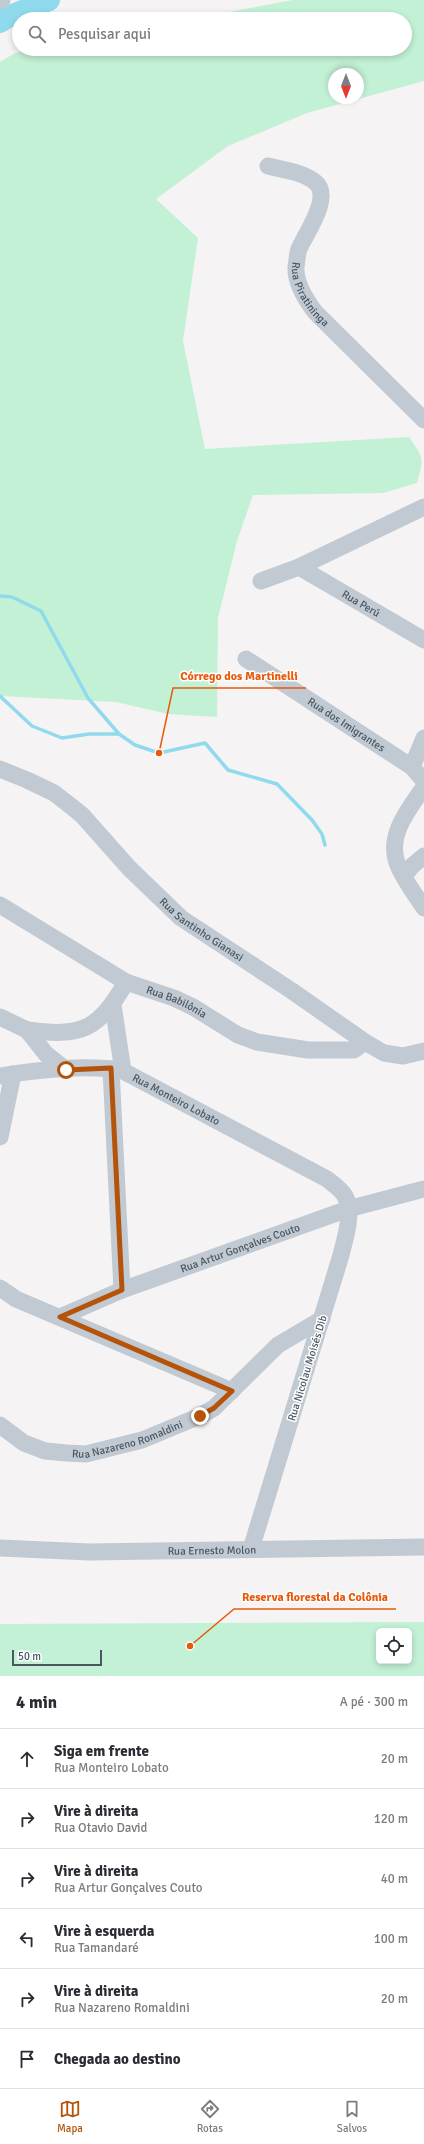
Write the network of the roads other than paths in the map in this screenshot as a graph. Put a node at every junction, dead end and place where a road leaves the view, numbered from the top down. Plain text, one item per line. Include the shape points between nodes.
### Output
1 (268, 166) dead end
2 (424, 420) edge
3 (424, 507) edge
4 (299, 567) junction
5 (260, 581) dead end
6 (424, 640) edge
7 (246, 658) dead end
8 (424, 738) edge
9 (412, 767) junction
10 (0, 769) edge
11 (424, 781) edge
12 (424, 787) edge
13 (424, 856) edge
14 (404, 876) junction
15 (0, 905) edge
16 (424, 908) edge
17 (126, 982) junction
18 (113, 1005) junction
19 (0, 1017) edge
20 (27, 1030) junction
21 (365, 1042) junction
22 (424, 1051) edge
23 (66, 1070) junction
24 (117, 1070) junction
25 (7, 1075) edge
26 (0, 1137) edge
27 (424, 1189) edge
28 (348, 1209) junction
29 (0, 1288) edge
30 (122, 1290) junction
31 (60, 1317) junction
32 (322, 1319) junction
33 (232, 1391) junction
34 (0, 1426) edge
35 (424, 1547) edge
36 (0, 1548) edge
37 (251, 1548) junction

1 - 2 street, Rua Piratininga via 307,177 321,190 321,201 299,250 296,269 306,300 314,312
3 - 4 street
4 - 5 street
4 - 6 street, Rua Perú
7 - 9 street, Rua dos Imigrantes
8 - 9 street
9 - 11 street, Rua dos Imigrantes
10 - 21 street, Rua Santinho Gianasi via 54,793 82,815 129,868 181,918
12 - 14 street via 400,824 395,840 397,863
13 - 14 street
14 - 16 street
15 - 17 street, Rua Babilônia
17 - 18 street
17 - 21 street, Rua Babilônia via 174,998 209,1016 238,1036 257,1042 308,1050 346,1051 354,1050
18 - 20 street via 85,1030 66,1033
18 - 24 street
19 - 20 street
20 - 23 street via 46,1054
21 - 22 street, Rua Santinho Gianasi via 384,1053 403,1056
23 - 24 street
23 - 25 street
24 - 28 street, Rua Monteiro Lobato via 326,1179 345,1197
24 - 30 street
25 - 26 street
27 - 28 street, Rua Artur Gonçalves Couto
28 - 30 street, Rua Artur Gonçalves Couto
28 - 32 street, Rua Nicolau Moisés Dib via 341,1255
29 - 31 street via 16,1299
30 - 31 street, Rua Artur Gonçalves Couto
31 - 33 street
32 - 33 street, Rua Nazareno Romaldini via 278,1345
32 - 37 street, Rua Nicolau Moisés Dib
33 - 34 street, Rua Nazareno Romaldini via 214,1408 175,1427 142,1440 86,1454 45,1451 24,1443
35 - 37 street, Rua Ernesto Molon via 357,1550
36 - 37 street, Rua Ernesto Molon via 89,1552

